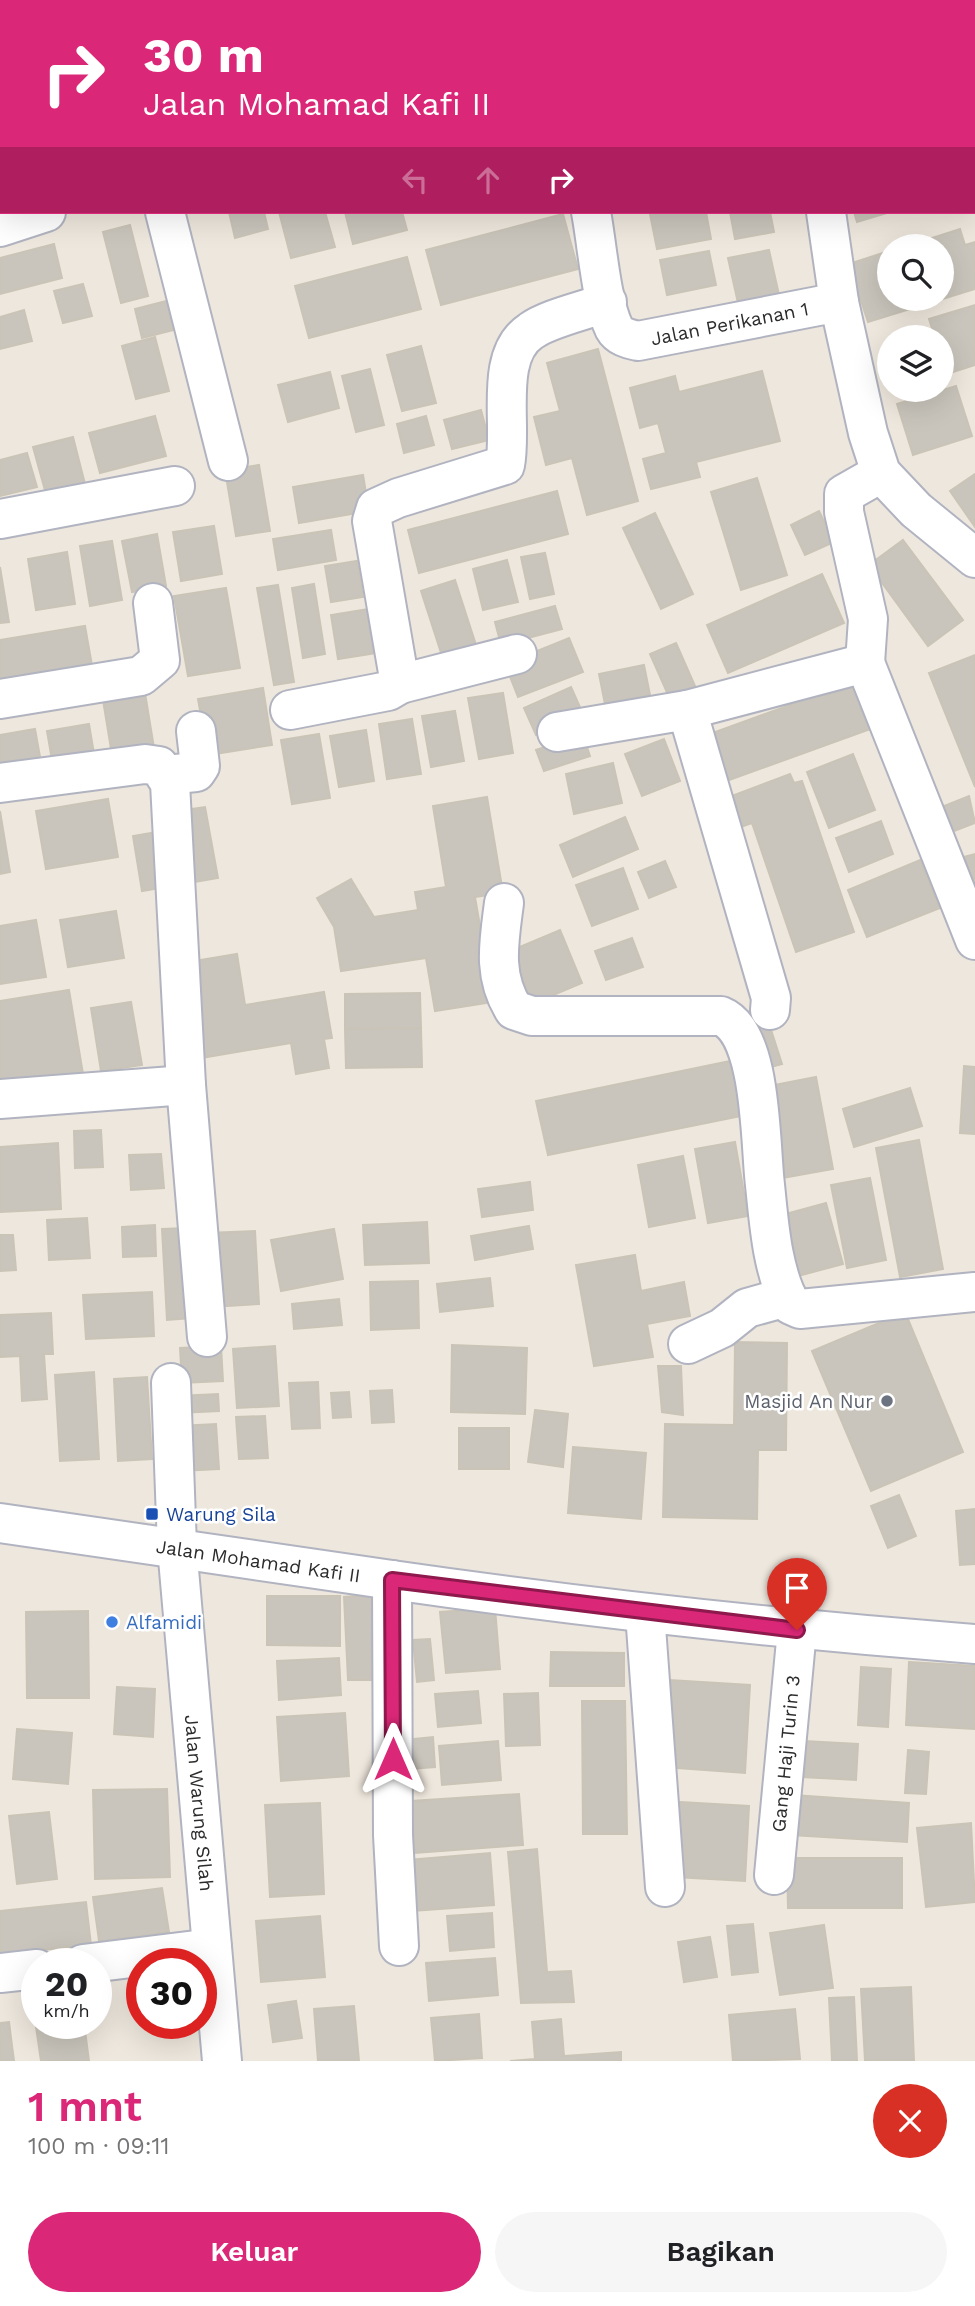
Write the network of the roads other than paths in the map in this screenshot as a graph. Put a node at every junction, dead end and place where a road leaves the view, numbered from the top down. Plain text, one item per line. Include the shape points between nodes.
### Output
1 (166, 214) edge
2 (592, 214) edge
3 (825, 214) edge
4 (607, 302) junction
5 (839, 302) junction
6 (228, 461) dead end
7 (881, 474) junction
8 (175, 486) dead end
9 (0, 519) edge
10 (975, 558) edge
11 (153, 603) dead end
12 (517, 654) dead end
13 (865, 663) junction
14 (400, 684) junction
15 (0, 699) edge
16 (290, 710) dead end
17 (687, 710) junction
18 (196, 731) dead end
19 (556, 732) dead end
20 (166, 775) junction
21 (0, 783) edge
22 (504, 903) dead end
23 (975, 940) edge
24 (770, 1010) dead end
25 (186, 1085) junction
26 (0, 1099) edge
27 (975, 1292) edge
28 (786, 1297) junction
29 (207, 1337) dead end
30 (688, 1344) dead end
31 (171, 1383) dead end
32 (176, 1518) junction
33 (0, 1523) edge
34 (392, 1580) junction
35 (645, 1613) junction
36 (797, 1630) junction
37 (975, 1644) edge
38 (774, 1875) dead end
39 (665, 1886) dead end
40 (399, 1946) dead end
41 (212, 1948) edge
42 (21, 1971) edge
43 (0, 1973) edge
44 (217, 2004) edge
45 (222, 2061) edge

1 - 6 street
2 - 4 street, Jalan Perikanan 1
3 - 5 street
4 - 5 street, Jalan Perikanan 1 via 615,330 638,341
4 - 14 street via 532,330 514,347 509,365 505,465 376,508 372,521
5 - 7 street
7 - 10 street via 916,510
7 - 13 street via 844,494 868,619
8 - 9 street
11 - 15 street via 160,660 141,676
12 - 14 street
13 - 17 street
13 - 23 street
14 - 16 street via 388,691
17 - 19 street
17 - 24 street via 771,998
18 - 20 street via 200,766 196,772
20 - 21 street via 159,766 145,764
20 - 25 street via 171,789
22 - 28 street via 497,955 500,979 514,1010 531,1016 721,1016 734,1023 754,1069 765,1185
25 - 26 street
25 - 29 street
27 - 28 street via 800,1309
28 - 30 street via 747,1308 722,1328
31 - 32 street, Jalan Warung Silah
32 - 33 street, Jalan Mohamad Kafi II
32 - 34 street, Jalan Mohamad Kafi II
32 - 41 street, Jalan Warung Silah
34 - 35 street, Jalan Mohamad Kafi II
34 - 40 street via 393,1835
35 - 36 street, Jalan Mohamad Kafi II
35 - 39 street
36 - 37 street, Jalan Mohamad Kafi II
36 - 38 street, Gang Haji Turin 3
42 - 43 street
44 - 45 street, Jalan Warung Silah

